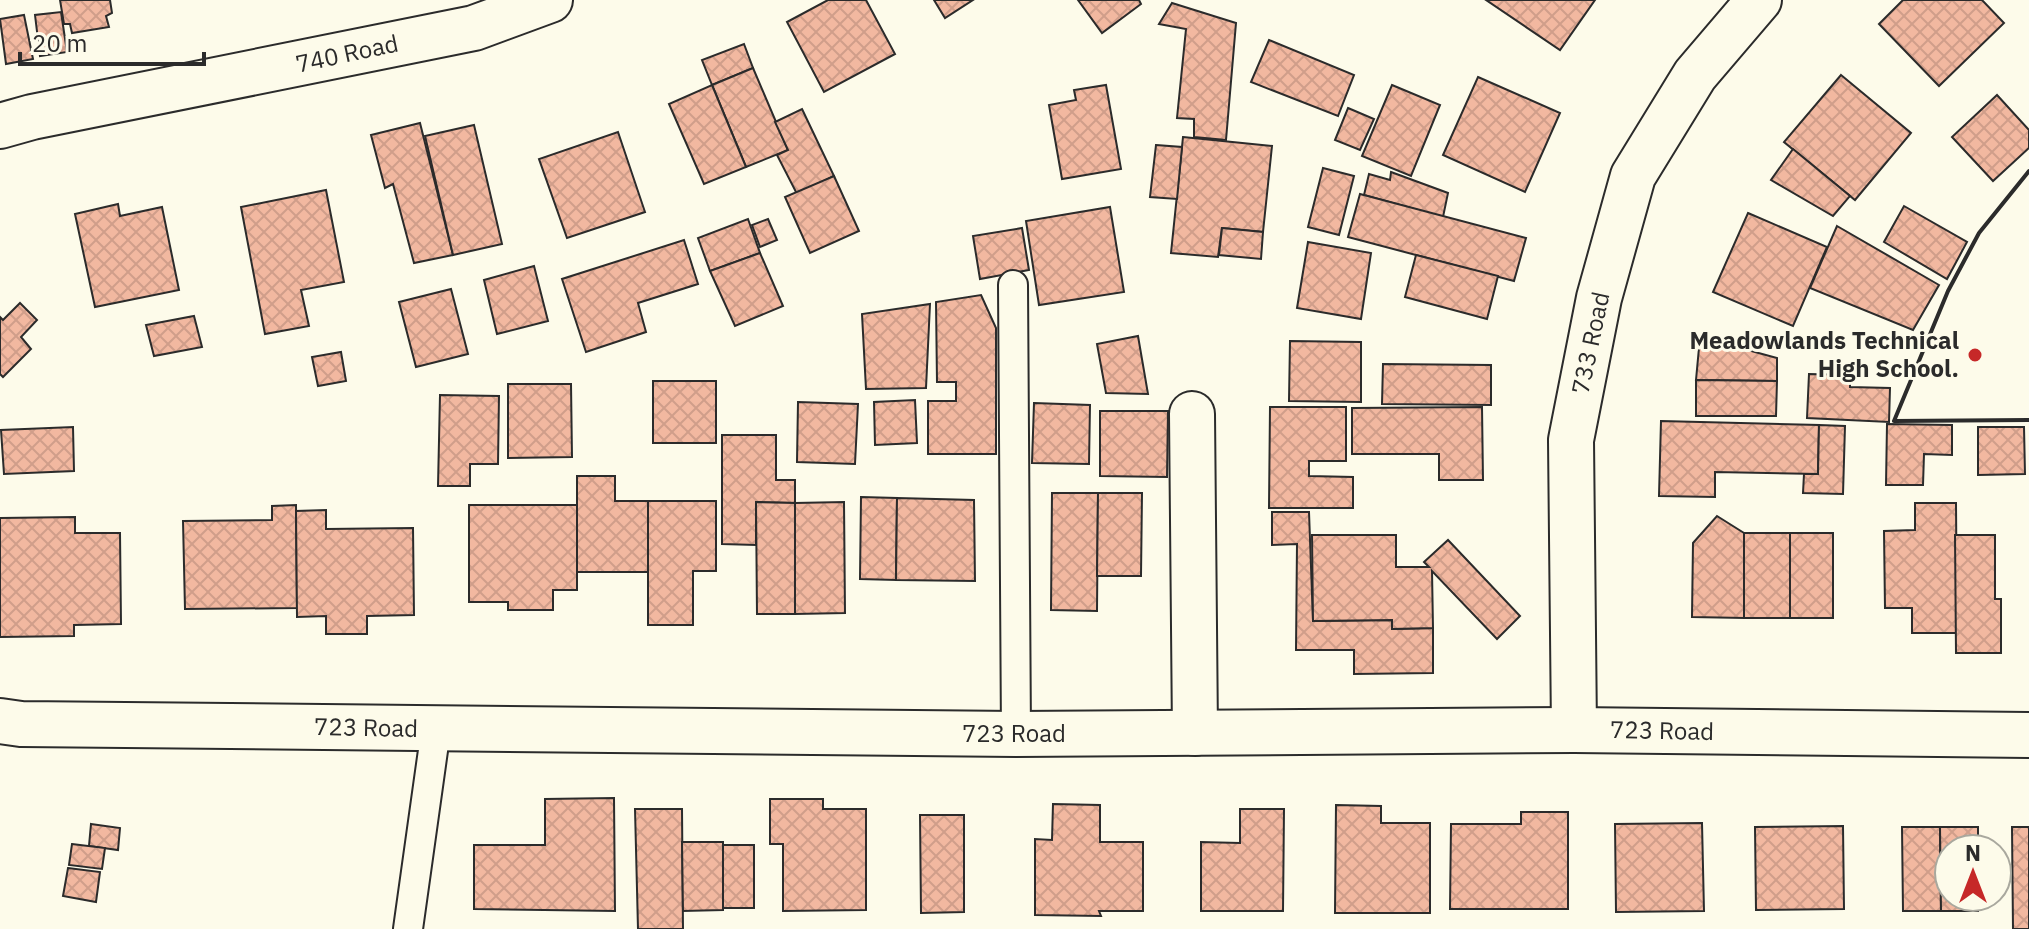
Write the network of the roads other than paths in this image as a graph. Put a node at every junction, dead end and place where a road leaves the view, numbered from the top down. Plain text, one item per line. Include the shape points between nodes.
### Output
1 (550, 0) edge
2 (1759, 0) edge
3 (0, 126) edge
4 (1013, 285) dead end
5 (1192, 414) dead end
6 (0, 721) edge
7 (436, 729) junction
8 (1574, 730) junction
9 (1195, 733) junction
10 (1016, 734) junction
11 (2029, 735) edge
12 (408, 929) edge

1 - 3 street, 740 Road via 474,28
2 - 8 street, 733 Road via 1695,75 1633,176 1599,298 1571,440
4 - 10 lane
5 - 9 street
6 - 7 street, 723 Road
7 - 10 street, 723 Road
7 - 12 lane
8 - 9 street, 723 Road
8 - 11 street, 723 Road
9 - 10 street, 723 Road

